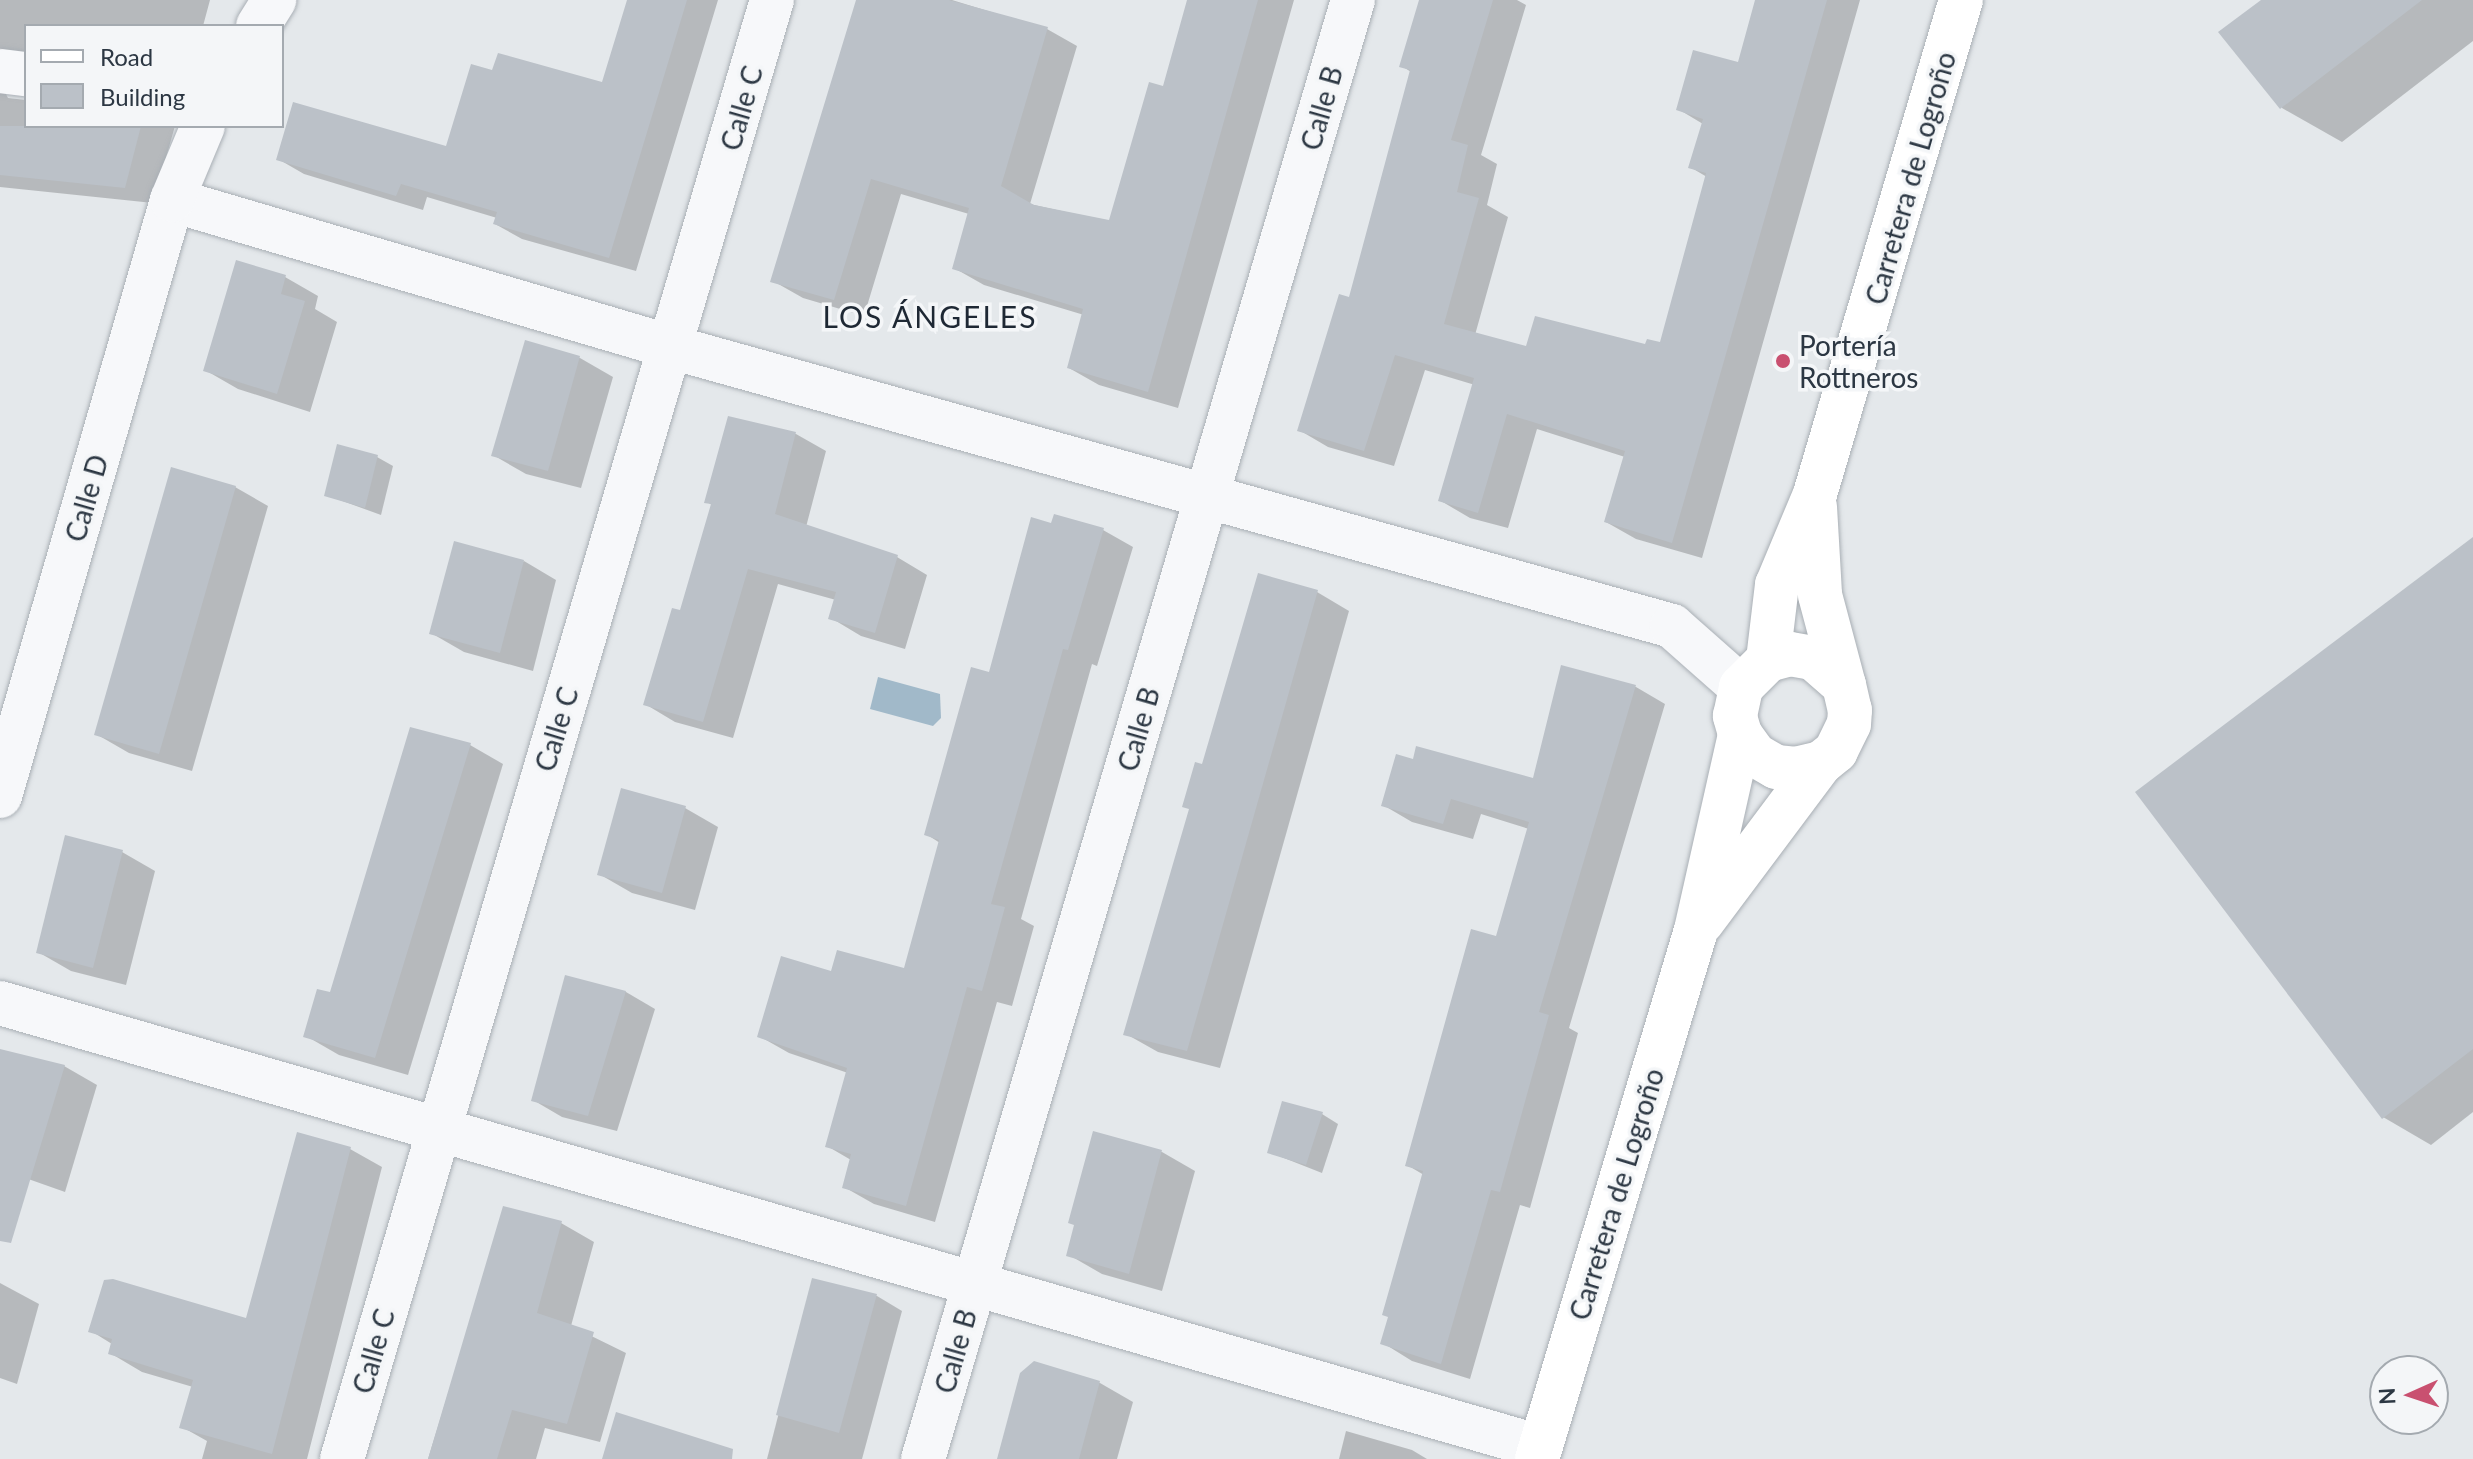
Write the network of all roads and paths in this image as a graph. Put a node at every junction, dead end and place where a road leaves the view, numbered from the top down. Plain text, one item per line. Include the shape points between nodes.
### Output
1 (274, 0) edge
2 (772, 0) edge
3 (1353, 0) edge
4 (1961, 0) edge
5 (259, 24) edge
6 (0, 71) edge
7 (24, 74) edge
8 (202, 128) edge
9 (172, 200) junction
10 (671, 347) junction
11 (1815, 494) junction
12 (1206, 497) junction
13 (1754, 673) junction
14 (1844, 685) junction
15 (1740, 734) junction
16 (1821, 763) junction
17 (0, 796) edge
18 (1696, 930) junction
19 (0, 1003) edge
20 (436, 1129) junction
21 (975, 1284) junction
22 (1538, 1453) edge
23 (342, 1459) edge
24 (923, 1459) edge

1 - 5 street
2 - 10 street, Calle C
3 - 12 street, Calle B
4 - 11 main road, Carretera de Logroño
6 - 7 street
8 - 9 street, Calle D
9 - 10 street
9 - 17 street, Calle D
10 - 12 street
10 - 20 street, Calle C
11 - 13 main road, Carretera de Logroño via 1777,585
11 - 14 main road, Carretera de Logroño via 1820,595
12 - 13 street via 1672,626
12 - 21 street, Calle B
13 - 14 main road via 1790,654 1813,658
13 - 15 main road via 1735,716
14 - 16 main road via 1849,724 1836,751
15 - 16 main road via 1755,755 1776,767
15 - 18 main road, Carretera de Logroño
16 - 18 main road, Carretera de Logroño
18 - 22 main road, Carretera de Logroño
19 - 20 street
20 - 21 street
20 - 23 street, Calle C
21 - 22 street
21 - 24 street, Calle B

